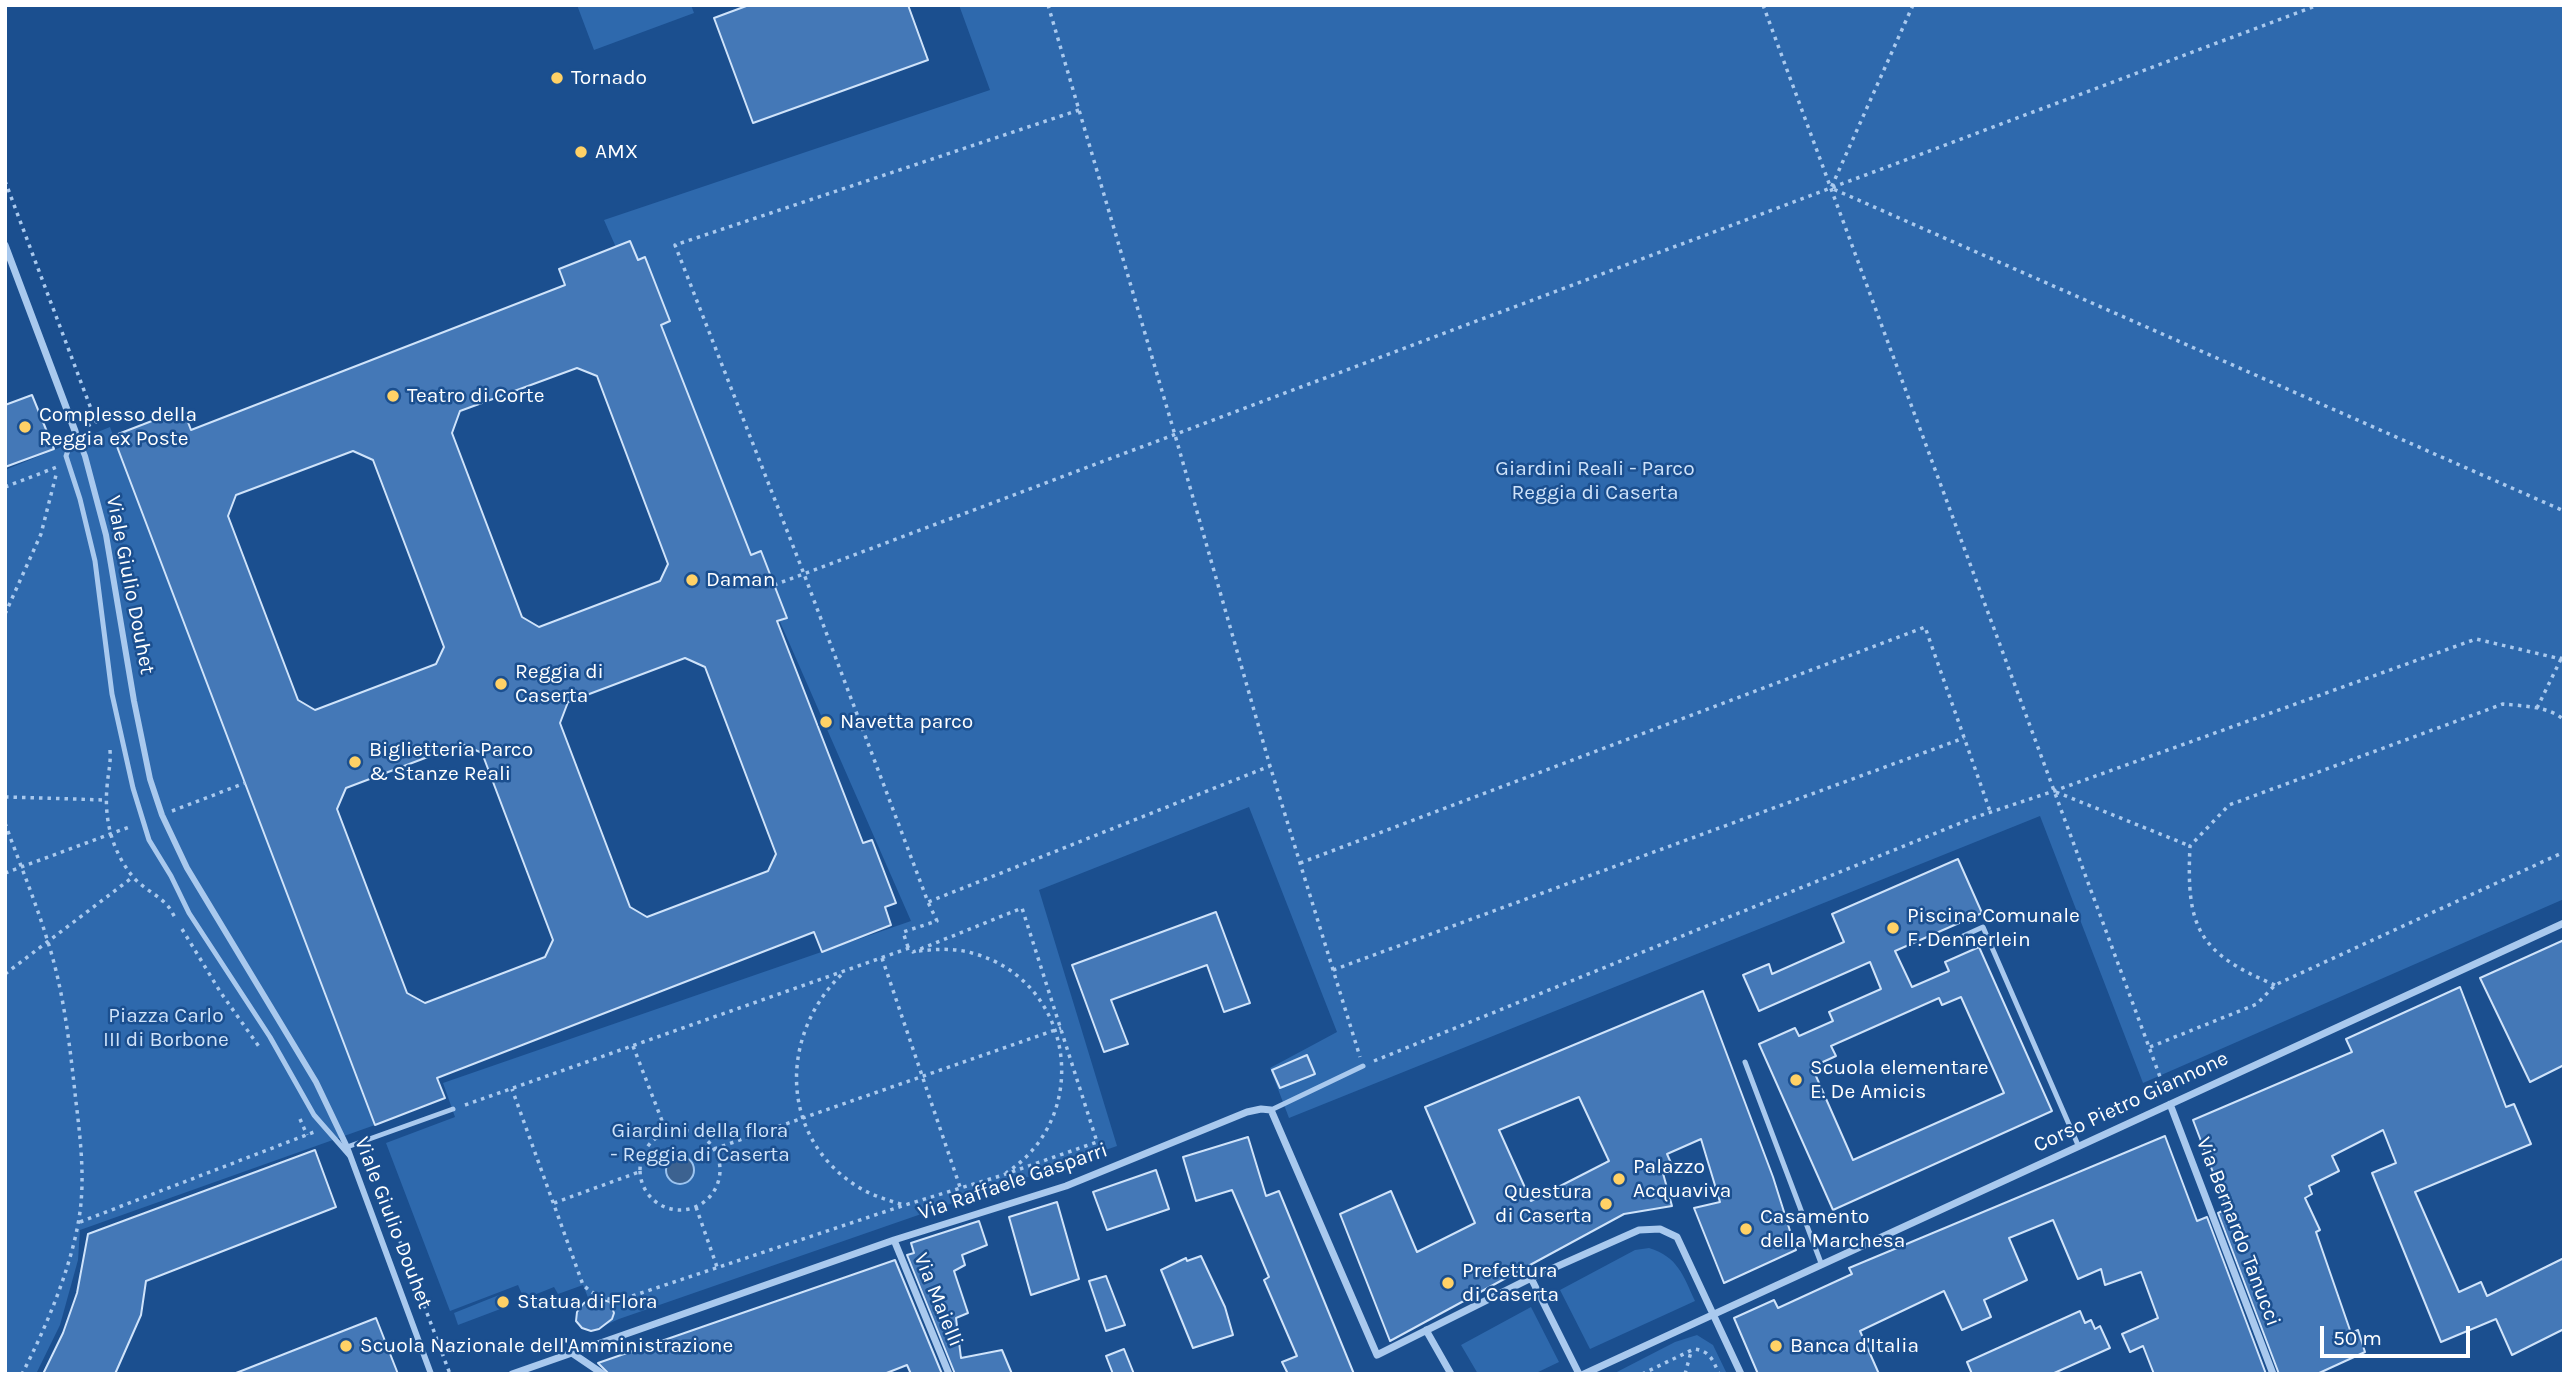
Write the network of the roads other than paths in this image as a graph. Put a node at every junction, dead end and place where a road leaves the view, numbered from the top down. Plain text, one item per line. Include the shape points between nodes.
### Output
1 (5, 244) edge
2 (75, 431) junction
3 (2564, 923) edge
4 (1952, 941) dead end
5 (1745, 1062) dead end
6 (1363, 1066) road end
7 (2170, 1104) junction
8 (453, 1109) road end
9 (1271, 1110) junction
10 (2078, 1146) junction
11 (347, 1147) junction
12 (351, 1157) junction
13 (894, 1240) junction
14 (1821, 1263) junction
15 (1531, 1278) junction
16 (1713, 1313) junction
17 (1426, 1330) junction
18 (572, 1353) junction
19 (431, 1374) edge
20 (512, 1374) edge
21 (603, 1374) edge
22 (949, 1374) edge
23 (1451, 1374) edge
24 (1579, 1374) edge
25 (1584, 1374) edge
26 (1741, 1374) edge
27 (2273, 1374) edge

1 - 2 street, Viale Giulio Douhet
2 - 11 street, Viale Giulio Douhet via 107,535 134,701 162,815 187,868 316,1082
2 - 12 lane via 66,456 95,561 112,694 149,840 314,1115
3 - 7 street, Corso Pietro Giannone
4 - 10 lane via 1983,927
5 - 14 lane
6 - 9 lane
7 - 10 street, Corso Pietro Giannone
7 - 27 street, Via Bernardo Tanucci
8 - 11 lane
9 - 13 street, Via Raffaele Gasparri via 1247,1112 1066,1186
9 - 17 street via 1377,1355
10 - 14 street, Corso Pietro Giannone
11 - 12 street, Viale Giulio Douhet
12 - 19 street, Viale Giulio Douhet
13 - 18 street, Via Raffaele Gasparri
13 - 22 street, Via Maielli
14 - 16 street, Corso Pietro Giannone
15 - 16 street via 1639,1230 1660,1229 1677,1237
15 - 17 street
15 - 24 street
16 - 25 street, Corso Pietro Giannone
16 - 26 street
17 - 23 street
18 - 20 street, Via Raffaele Gasparri
18 - 21 street

